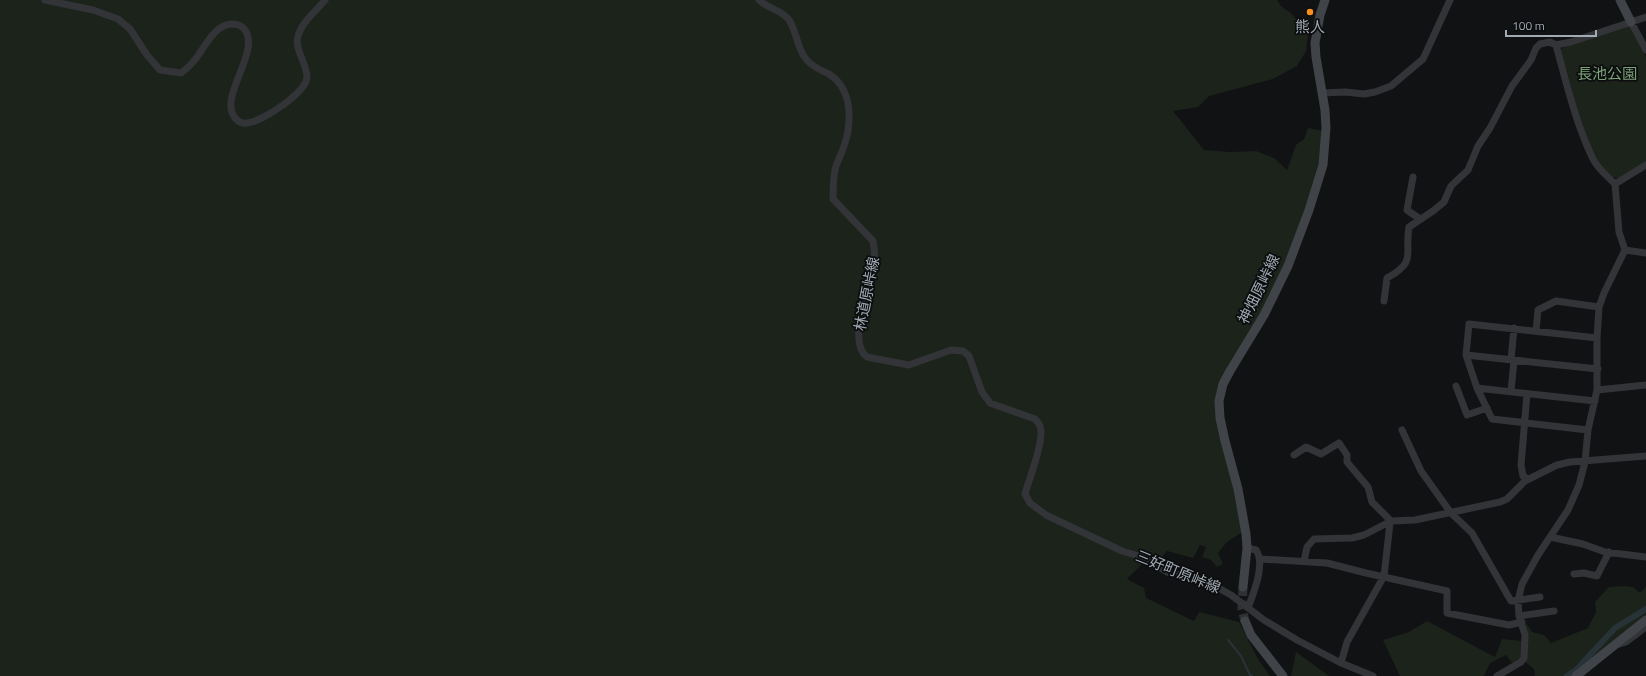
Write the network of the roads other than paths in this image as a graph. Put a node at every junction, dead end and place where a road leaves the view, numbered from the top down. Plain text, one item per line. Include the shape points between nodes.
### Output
1 (45, 0) edge
2 (325, 0) edge
3 (759, 0) edge
4 (1325, 0) edge
5 (1450, 0) edge
6 (1620, 0) edge
7 (1646, 17) edge
8 (1631, 22) junction
9 (1556, 45) junction
10 (1646, 50) edge
11 (1323, 93) junction
12 (1646, 165) edge
13 (1413, 177) dead end
14 (1615, 184) junction
15 (1420, 219) junction
16 (1625, 250) junction
17 (1646, 253) edge
18 (1384, 301) dead end
19 (1599, 307) junction
20 (1514, 328) junction
21 (1536, 331) junction
22 (1597, 338) junction
23 (1466, 355) junction
24 (1512, 360) junction
25 (1598, 369) junction
26 (1646, 385) edge
27 (1456, 386) dead end
28 (1477, 388) junction
29 (1597, 390) junction
30 (1511, 391) junction
31 (1527, 394) junction
32 (1595, 401) junction
33 (1486, 408) junction
34 (1524, 424) junction
35 (1402, 430) dead end
36 (1588, 430) junction
37 (1294, 455) dead end
38 (1646, 456) edge
39 (1585, 462) junction
40 (1528, 479) junction
41 (1025, 494) joint
42 (1452, 513) junction
43 (1390, 522) junction
44 (1550, 537) junction
45 (1247, 548) junction
46 (1609, 552) junction
47 (1646, 557) edge
48 (1260, 559) junction
49 (1304, 561) junction
50 (1574, 574) dead end
51 (1384, 576) junction
52 (1243, 586) tunnel mouth
53 (1540, 596) dead end
54 (1518, 601) junction
55 (1248, 608) junction
56 (1554, 611) dead end
57 (1520, 619) junction
58 (1646, 620) edge
59 (1245, 621) tunnel mouth
60 (1646, 627) edge
61 (1614, 645) junction
62 (1342, 663) junction
63 (1283, 676) edge
64 (1373, 676) edge
65 (1497, 676) edge
66 (1576, 676) edge

1 - 2 street via 106,13 118,19 130,29 160,70 172,73 181,73 193,63 210,38 222,27 236,24 243,28 248,35 249,43 233,90 231,107 237,120 247,124 270,114 304,86 307,77 297,37
3 - 41 street, 林道原峠線 via 789,19 804,58 840,84 849,105 848,131 836,167 833,199 873,241 875,250 873,271 860,323 858,340 861,353 867,357 909,365 951,350 963,351 969,356 982,392 990,403 1035,419 1040,424 1042,434
4 - 11 street, 神畑原峠線 via 1315,43
5 - 11 street via 1423,59 1391,86 1364,94
6 - 8 street
7 - 8 street
8 - 9 street
8 - 10 street
9 - 14 street via 1573,106 1593,159
9 - 15 street via 1550,42 1540,44 1536,48 1478,146 1468,170 1451,186 1444,202
11 - 45 street, 神畑原峠線 via 1326,128 1323,165 1309,210 1279,287 1223,384 1220,401 1220,418 1243,514
12 - 14 street
13 - 15 street via 1407,210
14 - 16 street via 1619,232
15 - 18 street via 1408,227 1407,263 1387,278
16 - 17 street
16 - 19 street
19 - 21 street via 1556,301 1538,310
19 - 22 street
20 - 21 street
20 - 23 street via 1469,324
20 - 24 street
21 - 22 street
22 - 25 street
23 - 24 street
23 - 28 street
24 - 25 street
24 - 30 street
25 - 29 street
26 - 29 street
27 - 33 street via 1467,415
28 - 30 street
28 - 33 street
29 - 32 street
30 - 31 street
31 - 32 street
31 - 34 street
32 - 36 street
33 - 34 street via 1492,419
34 - 36 street
34 - 40 street via 1521,472
35 - 42 street via 1421,472
36 - 39 street
37 - 43 street via 1306,447 1321,454 1339,443 1347,456 1347,462 1368,487 1372,502
38 - 39 street
39 - 40 street via 1557,465
39 - 44 street via 1576,494
40 - 42 street via 1507,499
41 - 55 street, 三好町原峠線 via 1030,503 1046,515 1122,551 1142,557 1167,572 1206,581
42 - 43 street
42 - 54 street via 1472,533 1511,601
43 - 49 street via 1352,538 1314,539 1307,548
43 - 51 street
44 - 46 street
44 - 54 street via 1522,584
45 - 48 street via 1256,550
45 - 52 street, 神畑原峠線
46 - 47 street
46 - 50 street via 1597,576 1584,572
48 - 49 street
48 - 55 street
49 - 51 street via 1327,563 1366,574
51 - 57 street via 1447,591 1447,613 1509,625
51 - 62 street via 1346,642
53 - 54 street
54 - 57 street
55 - 62 street, 三好町原峠線 via 1296,640
56 - 57 street
57 - 65 street via 1526,635 1524,658
58 - 61 street
59 - 63 street via 1251,635
60 - 61 street via 1623,644
61 - 66 street
62 - 64 street, 三好町原峠線

